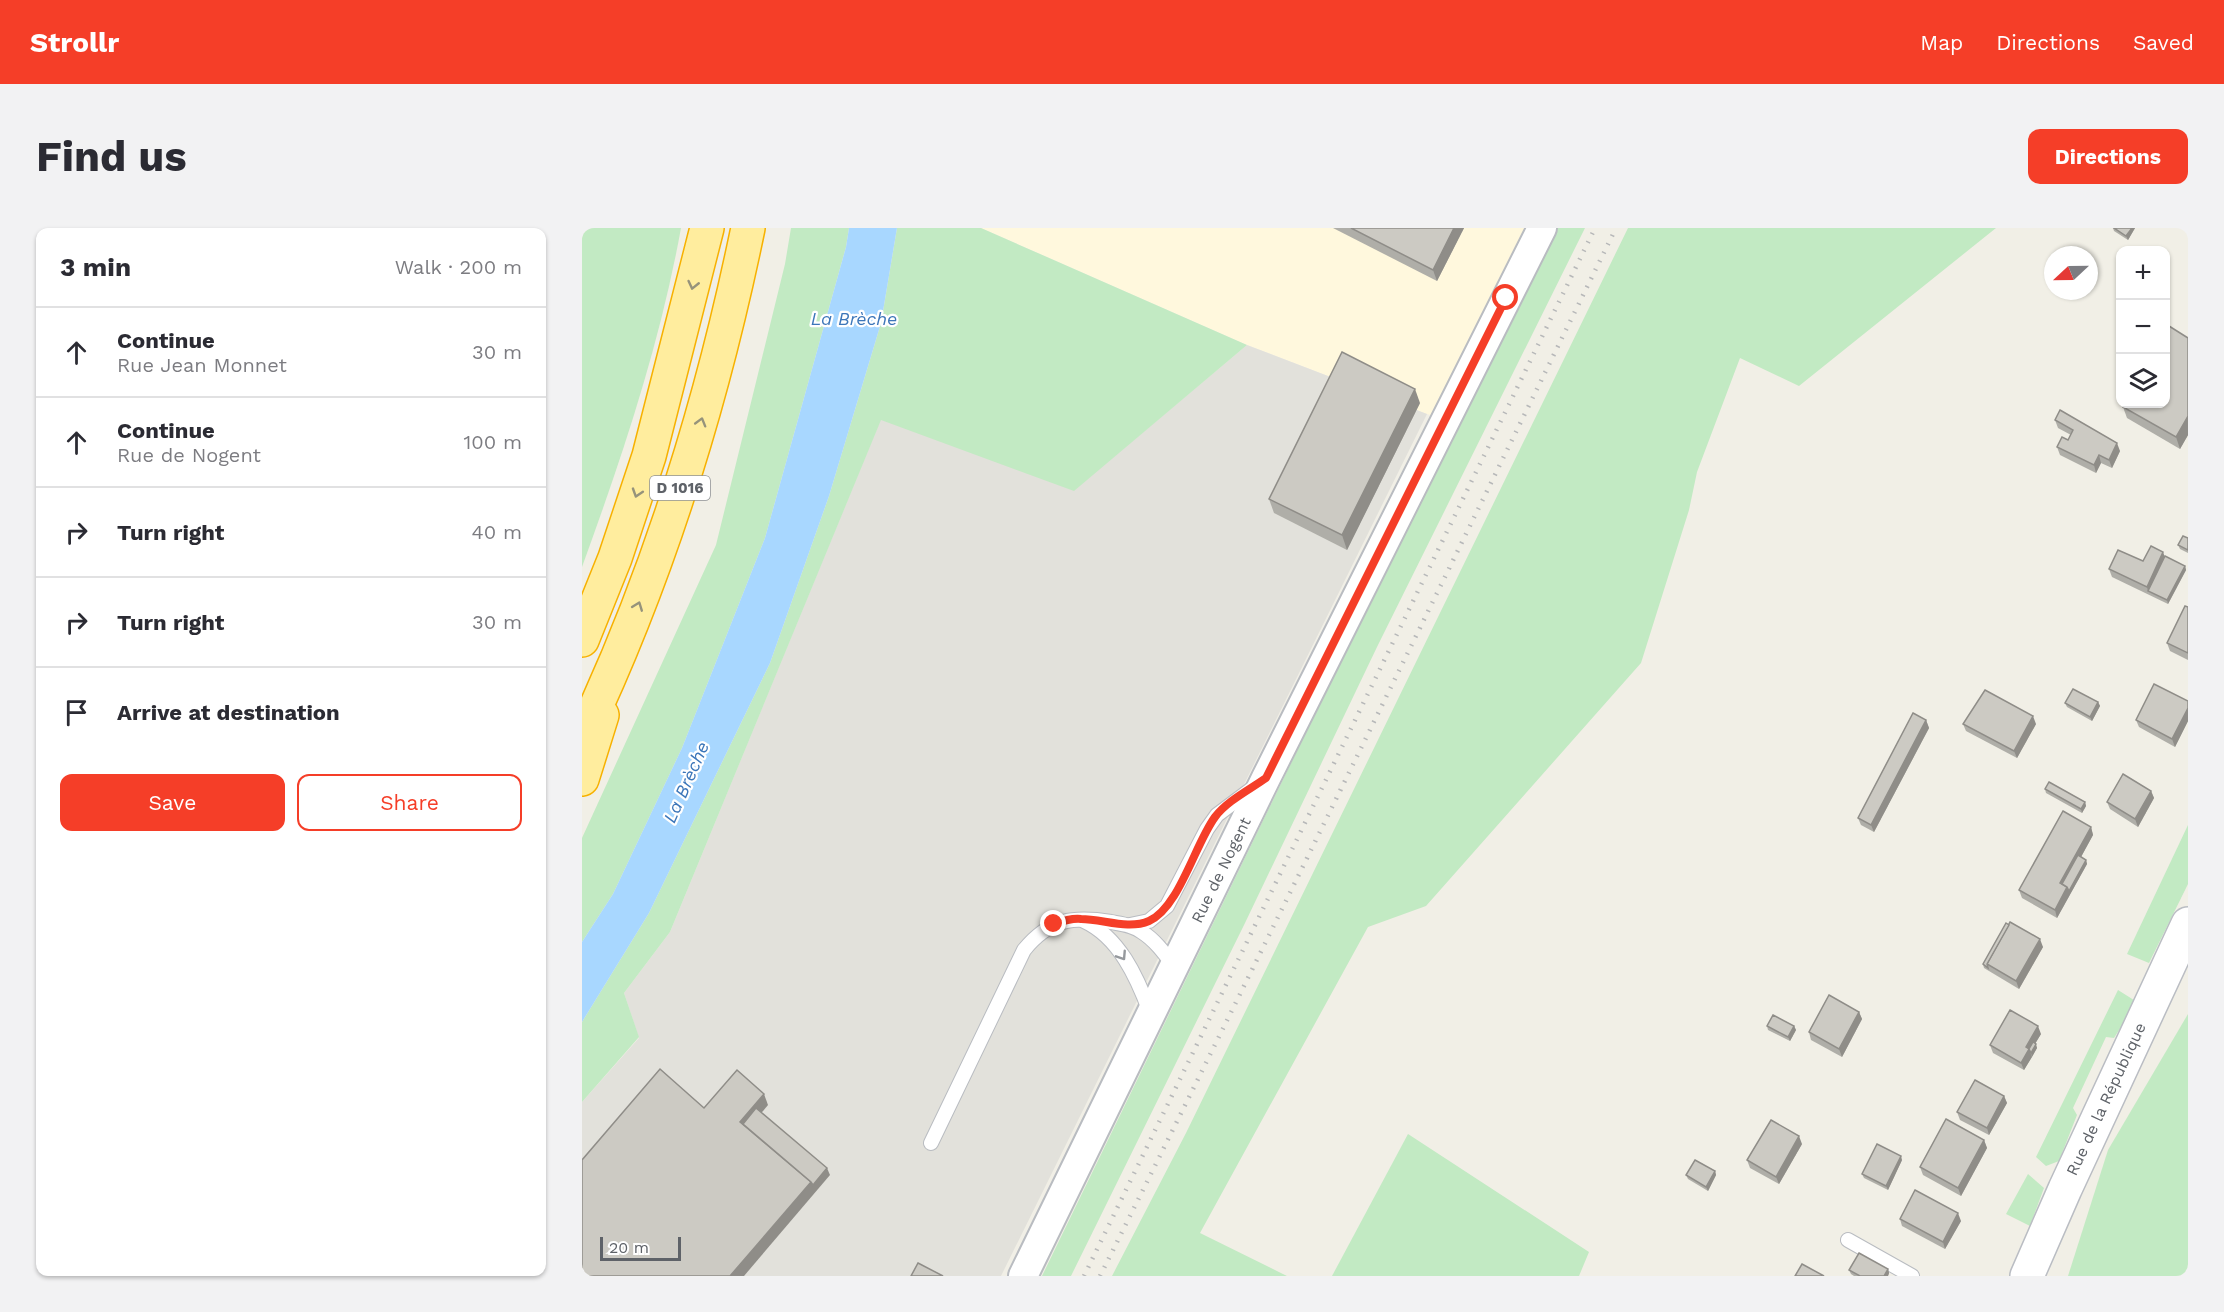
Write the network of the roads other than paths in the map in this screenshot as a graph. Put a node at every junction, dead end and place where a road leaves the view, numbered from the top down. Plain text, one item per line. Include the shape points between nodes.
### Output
1 (707, 228) edge
2 (748, 228) edge
3 (1542, 228) edge
4 (582, 640) edge
5 (620, 651) junction
6 (582, 737) edge
7 (1266, 778) junction
8 (582, 779) edge
9 (1079, 918) junction
10 (2188, 924) edge
11 (1130, 925) junction
12 (1174, 966) junction
13 (1150, 1013) junction
14 (931, 1143) dead end
15 (1848, 1240) dead end
16 (1023, 1276) edge
17 (1912, 1276) edge
18 (2027, 1276) edge

1 -> 4 highway, D 1016 via 649,456
5 -> 2 highway, D 1016 via 691,454
3 - 7 street, Rue de Nogent
5 - 6 highway, D 1016
5 - 8 highway
7 - 11 lane via 1217,815 1167,906 1149,921
7 - 12 street, Rue de Nogent
9 - 11 lane
9 -> 13 lane via 1114,944 1133,972
9 - 14 lane via 1054,924 1024,950
10 - 18 main road, Rue de la République
11 - 12 lane via 1149,937
12 - 13 street, Rue de Nogent
13 - 16 street, Rue de Nogent
15 - 17 lane

